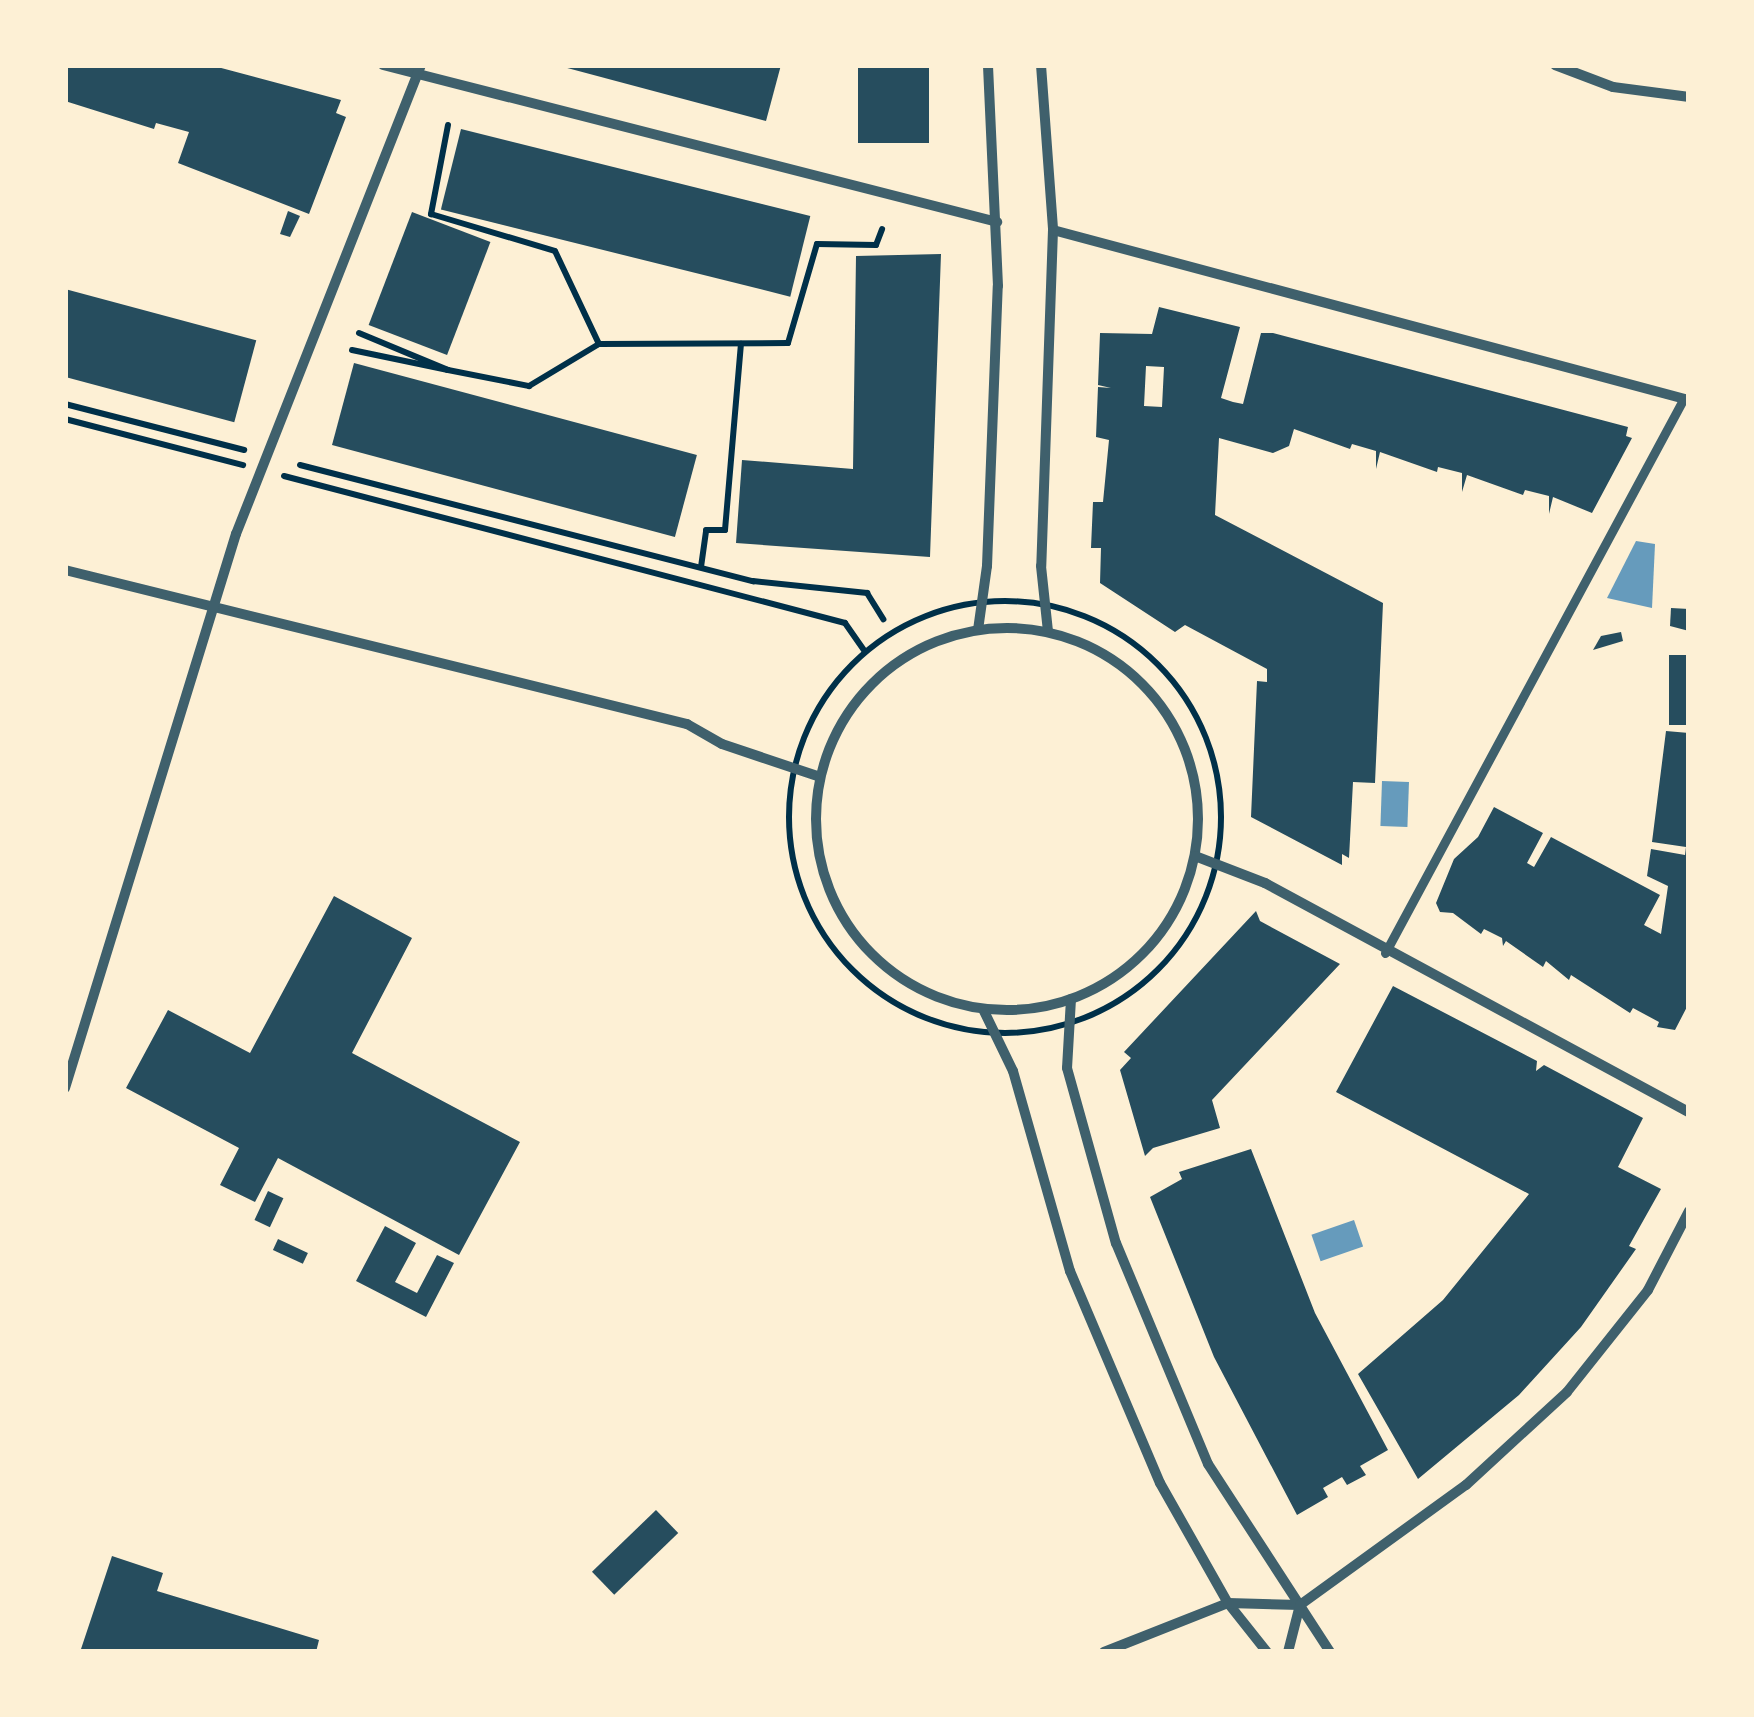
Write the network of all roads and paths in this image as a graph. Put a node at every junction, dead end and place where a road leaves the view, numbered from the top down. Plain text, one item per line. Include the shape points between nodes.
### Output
1 (382, 65) edge
2 (988, 65) edge
3 (1042, 65) edge
4 (1555, 65) edge
5 (419, 70) edge
6 (1689, 97) edge
7 (448, 124) dead end
8 (996, 222) junction
9 (882, 229) dead end
10 (1053, 230) junction
11 (359, 332) dead end
12 (600, 344) junction
13 (741, 344) junction
14 (352, 350) dead end
15 (448, 370) junction
16 (1686, 399) edge
17 (65, 404) edge
18 (65, 419) edge
19 (244, 450) dead end
20 (239, 464) dead end
21 (300, 465) dead end
22 (294, 479) dead end
23 (701, 568) junction
24 (65, 570) edge
25 (985, 600) junction
26 (1044, 604) junction
27 (212, 608) junction
28 (883, 619) dead end
29 (978, 630) junction
30 (1048, 632) junction
31 (865, 652) junction
32 (793, 767) junction
33 (820, 777) junction
34 (1194, 856) junction
35 (1217, 864) junction
36 (1385, 953) junction
37 (1071, 999) junction
38 (983, 1009) junction
39 (1065, 1025) junction
40 (993, 1034) junction
41 (65, 1088) edge
42 (1689, 1112) edge
43 (1689, 1211) edge
44 (1228, 1603) junction
45 (1300, 1605) junction
46 (1104, 1652) edge
47 (1266, 1652) edge
48 (1288, 1652) edge
49 (1330, 1652) edge

1 - 5 street
2 - 8 street
3 - 10 street
4 - 6 street via 1613,87
5 - 8 street
5 - 27 street via 259,470
7 - 12 path via 431,214 555,251
8 - 25 street
9 - 13 path via 876,245 817,244 788,343
10 - 16 street
10 - 26 street
11 - 15 path
12 - 13 path
12 - 15 path via 529,386
13 - 23 path via 726,530 706,530
14 - 15 path
16 - 36 street
17 - 19 path
18 - 20 path
21 - 23 path
22 - 31 path via 845,623
23 - 28 path via 752,581 866,593
24 - 27 street
25 - 26 path
25 - 29 street
25 - 31 path via 940,608
26 - 30 street
26 - 35 path via 1136,642 1185,692 1215,755 1224,825
27 - 32 street via 687,724 722,744
27 - 41 street
29 - 30 street
29 - 33 street via 923,648 876,679 835,734
30 - 34 street via 1122,666 1175,726 1194,776
31 - 32 path via 838,676 807,724
32 - 33 street
32 - 40 path via 788,840 803,900 834,952 892,1001 933,1022
33 - 38 street via 818,851 844,921 896,975 928,993
34 - 35 street
34 - 37 street via 1179,903 1152,944 1115,977
35 - 36 street via 1266,883
35 - 39 path via 1188,936 1156,974 1118,1003
36 - 42 street
37 - 38 street
37 - 39 street
38 - 40 street
39 - 40 path
39 - 45 street via 1067,1068 1116,1243 1208,1464
40 - 44 street via 1013,1072 1070,1271 1160,1483
43 - 45 street via 1648,1290 1567,1392 1466,1486
44 - 45 street
44 - 46 street
44 - 47 street
45 - 48 street
45 - 49 street

